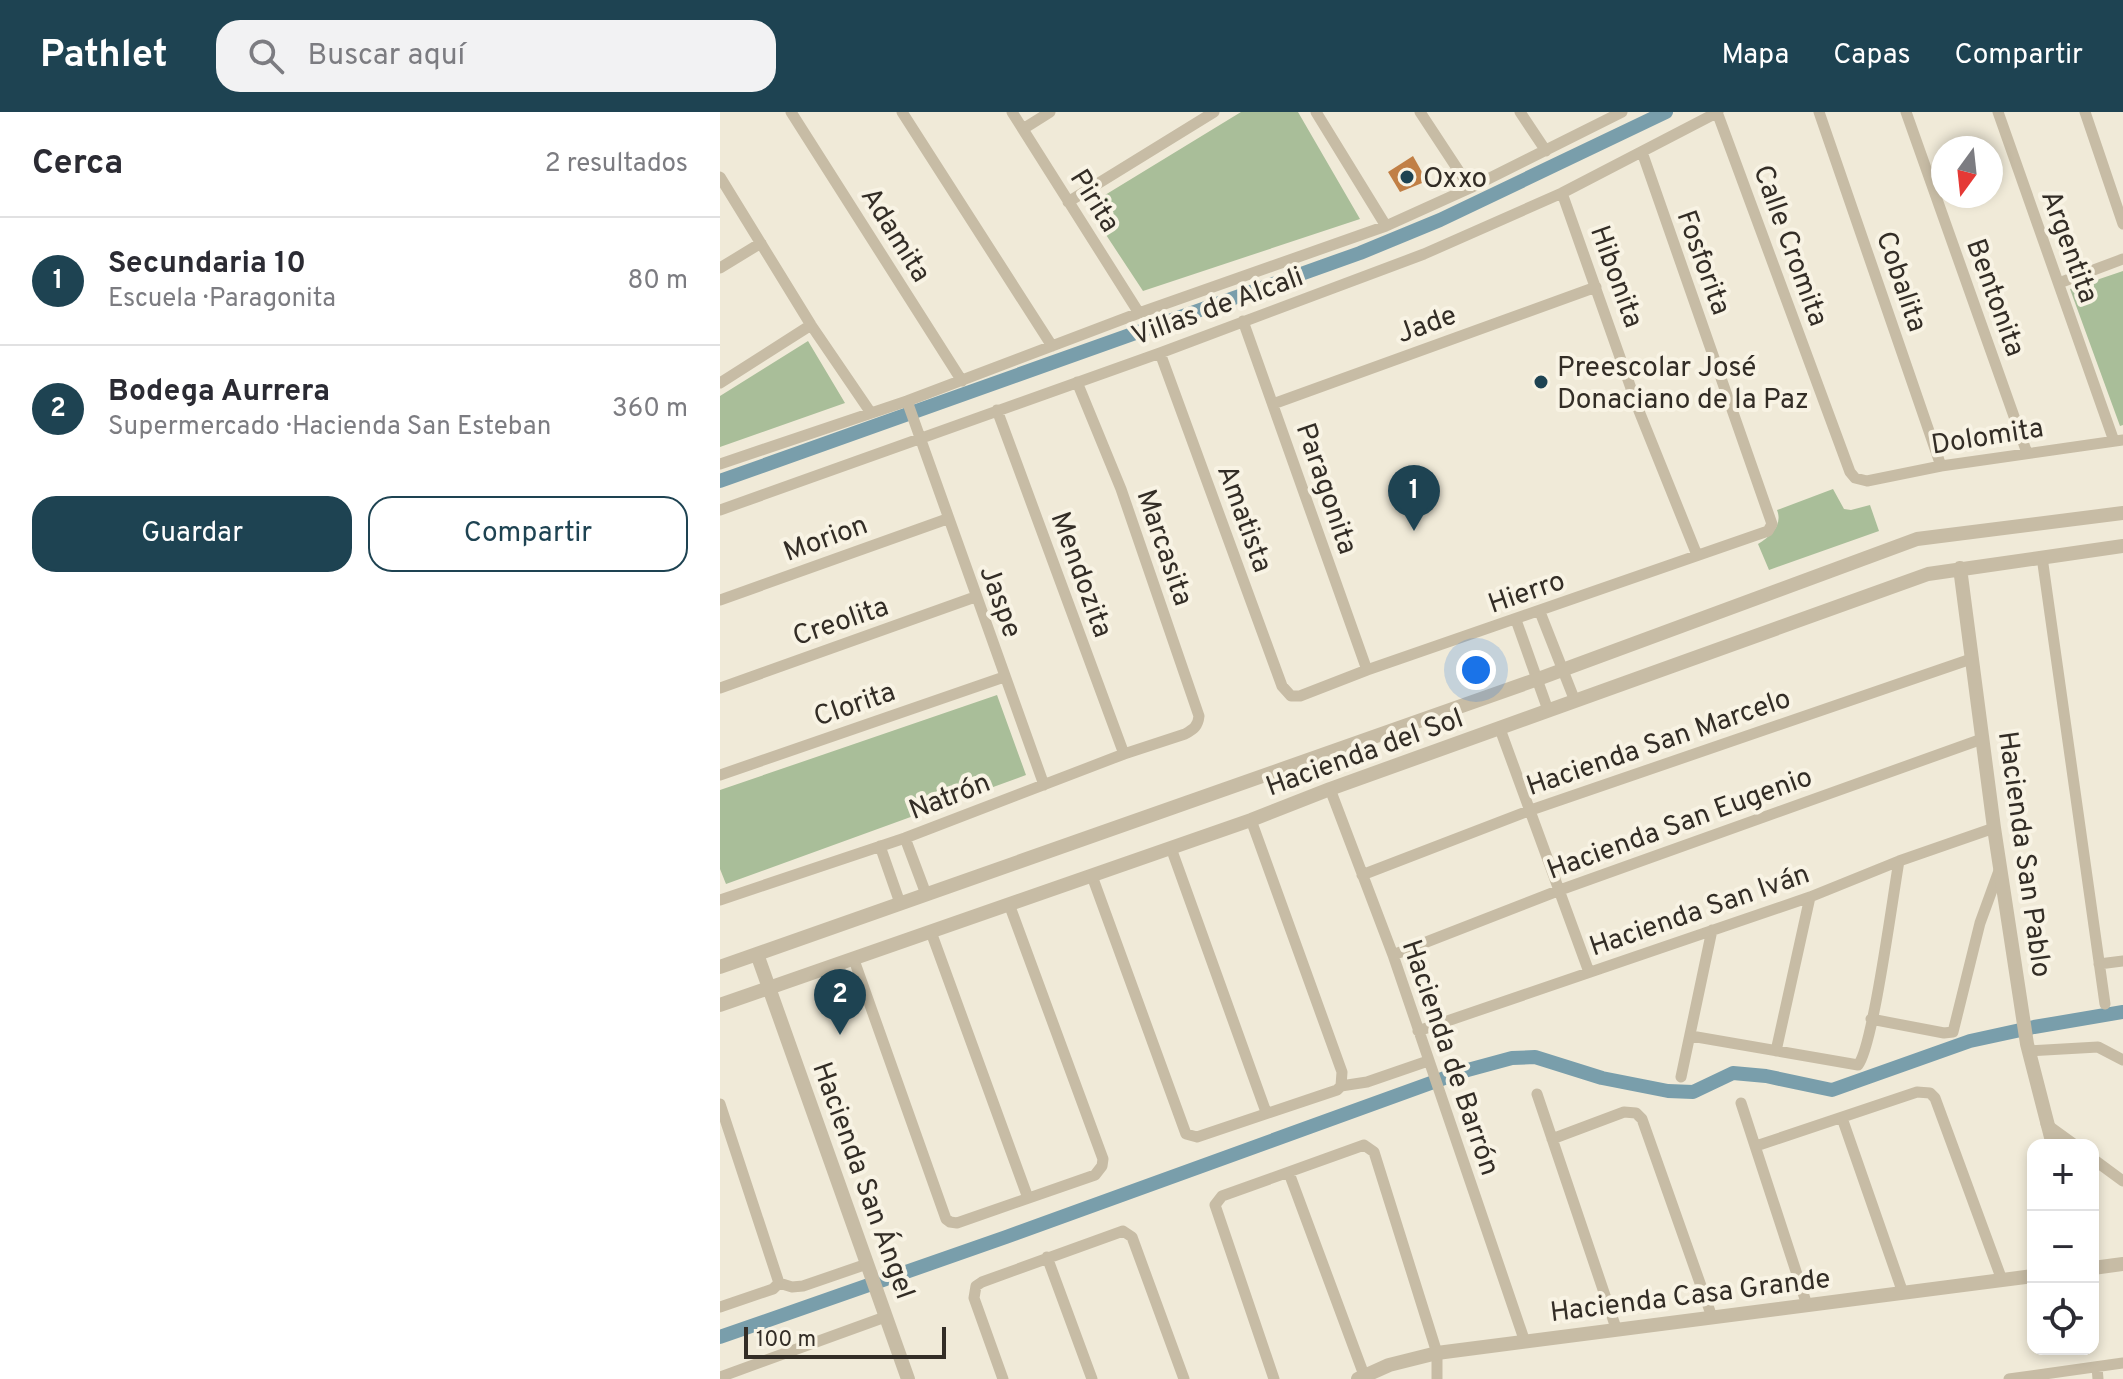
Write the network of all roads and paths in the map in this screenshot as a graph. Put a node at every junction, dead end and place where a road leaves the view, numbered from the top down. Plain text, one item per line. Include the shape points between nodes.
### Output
1 (791, 112) edge
2 (902, 112) edge
3 (1012, 112) edge
4 (1050, 112) edge
5 (1214, 112) edge
6 (1316, 112) edge
7 (1420, 112) edge
8 (1520, 112) edge
9 (1718, 112) edge
10 (1819, 112) edge
11 (1906, 112) edge
12 (1998, 112) edge
13 (2085, 112) edge
14 (1620, 113) edge
15 (1023, 129) junction
16 (1546, 151) junction
17 (1642, 152) junction
18 (720, 177) edge
19 (1470, 188) junction
20 (1562, 193) junction
21 (1068, 202) junction
22 (2123, 224) edge
23 (1386, 226) junction
24 (761, 243) junction
25 (2123, 259) edge
26 (720, 268) edge
27 (2059, 283) junction
28 (1596, 287) junction
29 (1139, 313) junction
30 (1243, 321) junction
31 (811, 325) junction
32 (1052, 346) junction
33 (1160, 353) junction
34 (962, 381) junction
35 (1077, 382) junction
36 (720, 383) edge
37 (908, 404) junction
38 (1273, 404) junction
39 (997, 410) junction
40 (871, 413) junction
41 (919, 435) junction
42 (2119, 441) edge
43 (2027, 453) junction
44 (720, 464) edge
45 (1941, 466) junction
46 (1859, 480) joint
47 (720, 510) edge
48 (2123, 513) edge
49 (947, 519) junction
50 (1772, 524) joint
51 (2123, 546) edge
52 (1697, 555) junction
53 (2042, 557) junction
54 (1960, 568) junction
55 (975, 597) junction
56 (720, 600) edge
57 (1540, 612) junction
58 (1516, 620) junction
59 (1971, 659) junction
60 (1562, 669) junction
61 (1367, 670) junction
62 (1004, 677) junction
63 (1538, 679) junction
64 (720, 688) edge
65 (1291, 696) joint
66 (1575, 701) junction
67 (1548, 710) junction
68 (1500, 729) junction
69 (1194, 730) joint
70 (1982, 739) junction
71 (1124, 754) junction
72 (720, 775) edge
73 (1044, 785) junction
74 (1330, 789) junction
75 (1531, 810) junction
76 (1251, 820) junction
77 (1994, 828) junction
78 (905, 838) junction
79 (880, 846) junction
80 (1171, 848) junction
81 (1899, 861) junction
82 (2000, 868) junction
83 (1362, 875) junction
84 (1092, 876) junction
85 (1560, 890) junction
86 (926, 894) junction
87 (1810, 897) junction
88 (720, 900) edge
89 (900, 903) junction
90 (1009, 904) junction
91 (1712, 930) junction
92 (931, 932) junction
93 (757, 954) junction
94 (1393, 955) junction
95 (854, 960) junction
96 (2123, 961) edge
97 (2099, 964) junction
98 (720, 967) edge
99 (1589, 972) junction
100 (769, 989) junction
101 (2105, 1004) dead end
102 (720, 1005) edge
103 (1871, 1019) junction
104 (1418, 1031) junction
105 (1691, 1036) junction
106 (2028, 1048) junction
107 (1776, 1051) junction
108 (2123, 1060) edge
109 (1429, 1065) junction
110 (1681, 1077) dead end
111 (1341, 1086) junction
112 (1537, 1094) dead end
113 (1741, 1103) dead end
114 (720, 1104) edge
115 (1266, 1112) junction
116 (1842, 1118) junction
117 (2046, 1124) junction
118 (1552, 1139) junction
119 (2051, 1139) edge
120 (2067, 1139) edge
121 (1756, 1146) junction
122 (2099, 1163) edge
123 (1289, 1173) junction
124 (2123, 1181) edge
125 (1028, 1198) junction
126 (1047, 1257) junction
127 (2123, 1264) edge
128 (2099, 1265) edge
129 (869, 1268) junction
130 (2027, 1277) edge
131 (2002, 1280) junction
132 (779, 1283) junction
133 (1903, 1293) junction
134 (1807, 1305) junction
135 (720, 1307) edge
136 (884, 1313) junction
137 (1712, 1317) junction
138 (1616, 1328) junction
139 (1525, 1342) junction
140 (1437, 1353) junction
141 (2123, 1363) edge
142 (2097, 1373) edge
143 (720, 1377) edge
144 (1361, 1377) edge
145 (908, 1379) edge
146 (1003, 1379) edge
147 (1092, 1379) edge
148 (1184, 1379) edge
149 (1274, 1379) edge
150 (1437, 1379) edge
151 (2012, 1379) edge

1 - 34 street, Adamita
2 - 32 street
3 - 15 street, Pirita
4 - 15 street
5 - 21 street
6 - 23 street
7 - 19 street
8 - 16 street
9 - 17 street, Villas de Alcali
9 - 46 street, Calle Cromita via 1850,472
10 - 45 street, Cobalita
11 - 43 street, Bentonita
12 - 27 street, Argentita
13 - 22 street
14 - 16 street, Villas de Alcali
15 - 21 street, Pirita
16 - 19 street, Villas de Alcali
17 - 20 street, Villas de Alcali
17 - 50 street, Fosforita
18 - 24 street
19 - 23 street, Villas de Alcali
20 - 28 street, Hibonita
20 - 30 street, Villas de Alcali via 1424,254
21 - 29 street, Pirita
23 - 29 street, Villas de Alcali
24 - 26 street
24 - 31 street
25 - 27 street
27 - 42 street, Argentita
28 - 38 street, Jade
28 - 52 street, Hibonita
29 - 32 street, Villas de Alcali
30 - 33 street, Villas de Alcali
30 - 38 street, Paragonita
31 - 36 street
31 - 40 street
32 - 34 street, Villas de Alcali
33 - 35 street, Villas de Alcali
33 - 65 street, Amatista via 1282,686
34 - 37 street, Villas de Alcali
35 - 39 street, Villas de Alcali
35 - 69 street, Marcasita via 1121,489 1199,716
37 - 40 street, Villas de Alcali
37 - 41 street, Jaspe
38 - 61 street, Paragonita
39 - 41 street, Villas de Alcali
39 - 71 street, Mendozita
40 - 44 street, Villas de Alcali
41 - 47 street, Villas de Alcali
41 - 49 street, Jaspe
42 - 43 street, Dolomita
43 - 45 street, Dolomita
45 - 46 street, Dolomita
48 - 60 street, Hacienda del Sol via 1917,539
49 - 55 street, Jaspe
49 - 56 street, Morion
50 - 52 street, Hierro via 1768,531
51 - 53 street, Hacienda del Sol
52 - 57 street, Hierro
53 - 54 street, Hacienda del Sol
53 - 97 street
54 - 59 street, Hacienda San Pablo
54 - 66 street, Hacienda del Sol via 1928,574
55 - 62 street, Jaspe
55 - 64 street, Creolita
57 - 58 street, Hierro
57 - 60 street
58 - 61 street, Hierro
58 - 63 street
59 - 70 street, Hacienda San Pablo
59 - 75 street, Hacienda San Marcelo
60 - 63 street, Hacienda del Sol
60 - 66 street
61 - 65 street, Hierro
62 - 72 street, Clorita
62 - 73 street, Jaspe
63 - 67 street
63 - 86 street, Hacienda del Sol
66 - 67 street, Hacienda del Sol
67 - 68 street, Hacienda del Sol
68 - 74 street, Hacienda del Sol
68 - 75 street
69 - 71 street, Natrón
70 - 77 street, Hacienda San Pablo
70 - 85 street, Hacienda San Eugenio
71 - 73 street, Natrón
73 - 78 street, Natrón
74 - 76 street, Hacienda del Sol
74 - 83 street, Hacienda de Barrón
75 - 83 street, Hacienda San Marcelo
75 - 85 street
76 - 80 street, Hacienda del Sol
76 - 111 street via 1342,1072
77 - 81 street, Hacienda San Iván
77 - 82 street, Hacienda San Pablo
78 - 79 street, Natrón
78 - 86 street
79 - 88 street, Natrón
79 - 89 street
80 - 84 street, Hacienda del Sol
80 - 115 street
81 - 87 street, Hacienda San Iván
81 - 103 street
82 - 103 street via 1980,923 1953,1032
82 - 106 street, Hacienda San Pablo
83 - 94 street, Hacienda de Barrón
84 - 90 street, Hacienda del Sol
84 - 115 street via 1183,1128 1191,1137
85 - 94 street, Hacienda San Eugenio
85 - 99 street
86 - 89 street, Hacienda del Sol
87 - 91 street, Hacienda San Iván
87 - 107 street
89 - 93 street, Hacienda del Sol
90 - 92 street, Hacienda del Sol
90 - 125 street via 1103,1159 1100,1171
91 - 99 street, Hacienda San Iván
91 - 105 street
92 - 95 street, Hacienda del Sol
92 - 125 street
93 - 98 street, Hacienda del Sol
93 - 100 street, Hacienda San Ángel
94 - 104 street, Hacienda de Barrón
95 - 100 street, Hacienda del Sol
95 - 125 street via 946,1219 952,1223
96 - 97 street
97 - 101 street
99 - 104 street, Hacienda San Iván
100 - 102 street, Hacienda del Sol
100 - 129 street, Hacienda San Ángel
103 - 107 street via 1858,1065
104 - 109 street, Hacienda de Barrón
105 - 107 street
105 - 110 street
106 - 108 street via 2098,1047
106 - 117 street, Hacienda San Pablo
109 - 111 street
109 - 139 street, Hacienda de Barrón
111 - 115 street
112 - 118 street
113 - 121 street
114 - 132 street
116 - 121 street
116 - 131 street via 1917,1092 1935,1098
116 - 133 street
117 - 119 street, Hacienda San Pablo
117 - 120 street
118 - 137 street via 1624,1112 1642,1119
118 - 138 street
121 - 134 street
122 - 124 street
123 - 140 street via 1358,1146 1370,1147
123 - 144 street
123 - 149 street via 1222,1196 1215,1205
126 - 146 street via 976,1286 974,1298
126 - 147 street
126 - 148 street via 1130,1233
127 - 128 street
129 - 132 street via 803,1286
129 - 136 street, Hacienda San Ángel
130 - 131 street, Hacienda Casa Grande
131 - 133 street, Hacienda Casa Grande
132 - 135 street
133 - 134 street, Hacienda Casa Grande
134 - 137 street, Hacienda Casa Grande
136 - 143 street
136 - 145 street, Hacienda San Ángel
137 - 138 street, Hacienda Casa Grande
138 - 139 street, Hacienda Casa Grande
139 - 140 street, Hacienda Casa Grande
140 - 144 street, Hacienda Casa Grande
140 - 150 street
141 - 142 street
142 - 151 street

